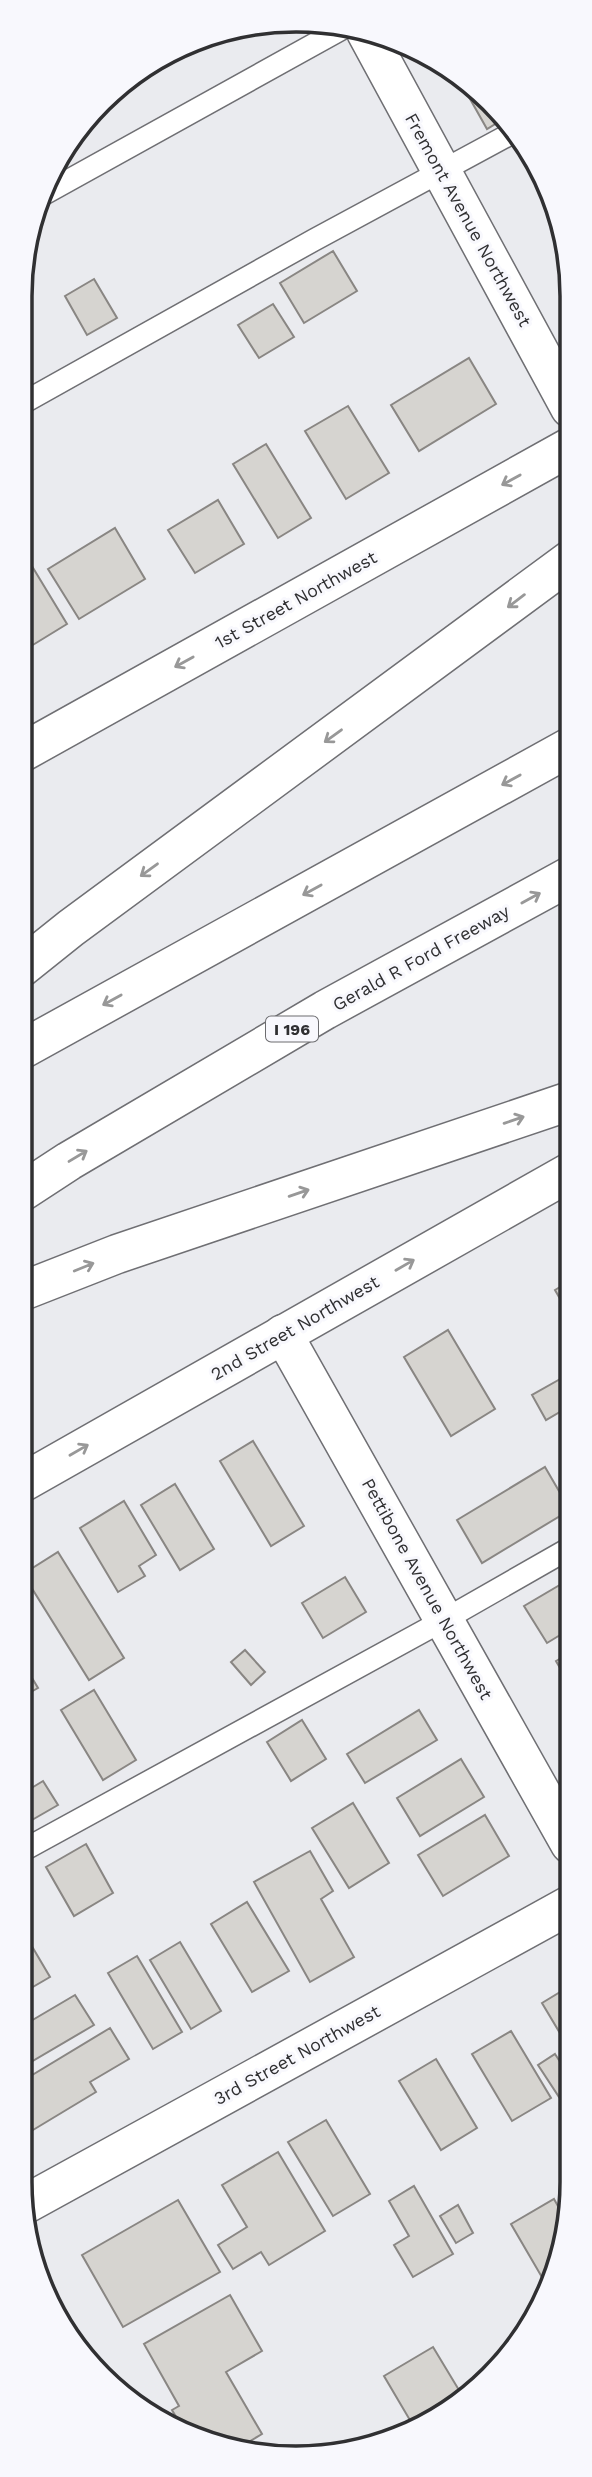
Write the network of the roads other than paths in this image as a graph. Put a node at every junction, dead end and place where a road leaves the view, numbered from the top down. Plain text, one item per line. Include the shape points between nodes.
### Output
1 (332, 34) edge
2 (372, 43) edge
3 (507, 136) edge
4 (442, 171) junction
5 (55, 188) edge
6 (560, 389) edge
7 (32, 398) edge
8 (560, 453) edge
9 (560, 567) edge
10 (32, 747) edge
11 (560, 753) edge
12 (560, 881) edge
13 (32, 959) edge
14 (32, 1044) edge
15 (560, 1104) edge
16 (560, 1178) edge
17 (32, 1185) edge
18 (32, 1287) edge
19 (283, 1334) junction
20 (32, 1477) edge
21 (560, 1555) edge
22 (444, 1620) junction
23 (560, 1826) edge
24 (32, 1845) edge
25 (560, 1910) edge
26 (32, 2200) edge

1 - 5 lane
2 - 4 main road, Fremont Avenue Northwest
3 - 4 lane
4 - 6 main road, Fremont Avenue Northwest
4 - 7 lane
8 -> 10 main road, 1st Street Northwest
9 -> 13 main road
11 -> 14 main road
17 -> 12 main road, Gerald R Ford Freeway / I 196 via 325,1010
18 -> 15 main road via 117,1254
19 -> 16 main road, 2nd Street Northwest
20 -> 19 main road, 2nd Street Northwest
19 - 22 main road, Pettibone Avenue Northwest
21 - 22 lane
22 - 23 main road, Pettibone Avenue Northwest
22 - 24 lane
25 - 26 main road, 3rd Street Northwest

